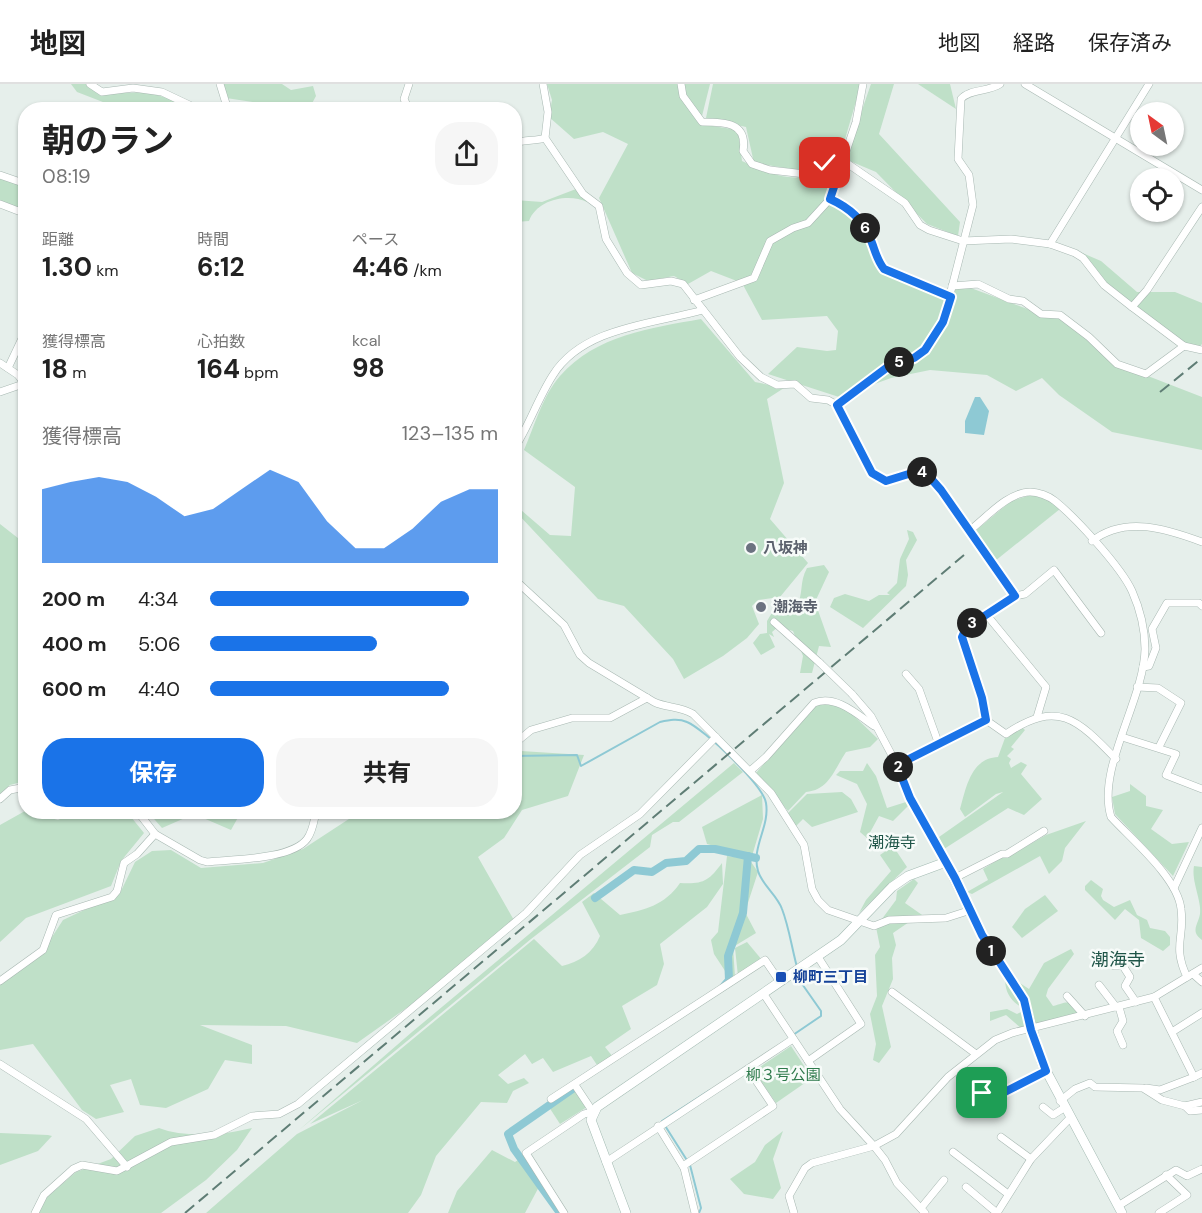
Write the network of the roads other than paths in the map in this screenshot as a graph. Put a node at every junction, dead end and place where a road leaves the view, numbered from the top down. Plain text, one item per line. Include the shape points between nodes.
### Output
1 (90, 84) edge
2 (220, 84) edge
3 (409, 84) edge
4 (543, 84) edge
5 (681, 84) edge
6 (863, 84) edge
7 (1000, 84) edge
8 (1025, 84) edge
9 (1149, 84) edge
10 (183, 102) edge
11 (226, 102) edge
12 (405, 102) edge
13 (545, 138) junction
14 (1116, 138) junction
15 (522, 140) edge
16 (842, 163) junction
17 (0, 175) edge
18 (18, 181) edge
19 (1202, 190) edge
20 (830, 199) junction
21 (0, 204) edge
22 (1202, 207) edge
23 (18, 210) edge
24 (963, 240) junction
25 (1050, 244) junction
26 (952, 286) junction
27 (951, 297) junction
28 (694, 300) junction
29 (1132, 307) junction
30 (703, 310) junction
31 (1184, 346) junction
32 (18, 347) edge
33 (1202, 350) edge
34 (0, 363) edge
35 (8, 368) junction
36 (18, 377) edge
37 (18, 387) edge
38 (0, 393) edge
39 (837, 405) junction
40 (522, 434) edge
41 (969, 531) junction
42 (1092, 541) junction
43 (1202, 542) edge
44 (522, 586) edge
45 (1015, 596) junction
46 (1202, 606) edge
47 (986, 614) junction
48 (774, 622) dead end
49 (1101, 633) dead end
50 (1143, 668) junction
51 (906, 674) dead end
52 (1137, 687) junction
53 (647, 698) junction
54 (1037, 717) junction
55 (986, 720) junction
56 (874, 726) junction
57 (522, 737) edge
58 (716, 737) junction
59 (1122, 737) junction
60 (938, 742) junction
61 (1159, 747) junction
62 (1116, 759) junction
63 (897, 765) junction
64 (750, 771) junction
65 (18, 788) edge
66 (1202, 789) edge
67 (0, 799) edge
68 (143, 819) edge
69 (314, 819) edge
70 (1202, 828) edge
71 (1044, 831) dead end
72 (155, 834) junction
73 (946, 862) junction
74 (955, 878) junction
75 (1174, 888) junction
76 (971, 910) junction
77 (861, 922) junction
78 (818, 957) junction
79 (1114, 966) dead end
80 (1202, 968) edge
81 (1190, 976) junction
82 (0, 981) edge
83 (780, 982) junction
84 (1202, 982) edge
85 (1099, 985) dead end
86 (891, 992) dead end
87 (763, 993) junction
88 (1067, 996) dead end
89 (1154, 997) junction
90 (1136, 1002) junction
91 (1117, 1007) junction
92 (1202, 1013) edge
93 (1085, 1016) junction
94 (1031, 1030) junction
95 (1172, 1032) junction
96 (793, 1039) junction
97 (1123, 1045) dead end
98 (976, 1054) junction
99 (808, 1061) junction
100 (0, 1064) edge
101 (749, 1070) junction
102 (1046, 1071) junction
103 (1202, 1072) edge
104 (1194, 1077) junction
105 (575, 1085) junction
106 (1143, 1088) junction
107 (982, 1093) dead end
108 (551, 1099) dead end
109 (1202, 1102) edge
110 (1062, 1105) junction
111 (1185, 1106) junction
112 (1043, 1107) dead end
113 (1202, 1110) edge
114 (593, 1112) junction
115 (1070, 1118) junction
116 (658, 1126) junction
117 (1001, 1137) dead end
118 (874, 1146) junction
119 (954, 1152) dead end
120 (1030, 1159) junction
121 (606, 1162) junction
122 (127, 1167) junction
123 (683, 1167) junction
124 (1202, 1169) edge
125 (1166, 1175) junction
126 (944, 1180) dead end
127 (966, 1187) dead end
128 (1008, 1194) junction
129 (1120, 1209) edge
130 (923, 1211) edge
131 (35, 1213) edge
132 (564, 1213) edge
133 (626, 1213) edge
134 (695, 1213) edge
135 (794, 1213) edge
136 (997, 1213) edge
137 (1159, 1213) edge

1 - 10 street via 102,92 133,88 162,92
2 - 11 street
3 - 12 street
4 - 13 street via 548,112
5 - 16 street via 683,96 702,122 721,122 742,132 743,150 752,164 805,174 825,163
6 - 16 street
7 - 24 street via 961,99 958,159 969,175 973,205
8 - 14 street
9 - 14 street
13 - 15 street
13 - 28 street via 583,194 598,206 606,239 627,273 641,285 671,281 683,285
14 - 19 street
14 - 25 street
16 - 20 street
16 - 24 street via 905,203 923,228
17 - 18 street
20 - 27 street via 854,213 870,236 884,269
20 - 28 street via 808,222 770,241 754,278
21 - 23 street
22 - 29 street
24 - 25 street via 1011,239
24 - 26 street
25 - 29 street via 1080,255 1104,285
26 - 27 street
26 - 31 street via 978,284 1009,299 1023,301 1041,314 1060,315 1124,368 1146,374
27 - 39 street via 943,322 925,350 889,366
28 - 30 street
29 - 31 street
30 - 39 street via 761,378 777,385 795,384 811,398
30 - 40 street via 609,333 569,356 553,374
31 - 33 street
32 - 35 street
34 - 35 street
35 - 36 street
37 - 38 street
39 - 41 street via 872,473 886,481 915,472 926,473
41 - 42 street via 1010,499 1031,492 1055,501
41 - 45 street
42 - 43 street via 1116,527 1164,527
42 - 50 street via 1132,592 1144,636
44 - 53 street via 564,625 589,663
45 - 47 street
45 - 49 street via 1025,594 1054,570
46 - 50 street via 1167,603 1152,629 1156,648 1149,666
47 - 54 street via 1046,687
47 - 55 street via 966,628 962,637
48 - 56 street, bridge via 852,694 871,716
50 - 52 street
51 - 60 street via 919,689
52 - 59 street
52 - 61 street via 1158,688 1181,703
53 - 57 street via 610,718 572,718 531,730
53 - 58 street via 693,714
54 - 55 street via 1006,734
54 - 62 street via 1062,715 1092,735
55 - 60 street
56 - 63 street
56 - 64 street via 837,702 822,699
58 - 64 street
58 - 122 street via 640,814 580,855 526,913 298,1104 279,1113 252,1116 214,1135 171,1142
59 - 61 street
59 - 62 street
60 - 63 street
61 - 66 street via 1176,754 1166,776
62 - 75 street via 1108,797 1111,817
63 - 73 street via 910,798
64 - 77 street via 771,793 804,845 812,889 818,900 828,910
65 - 67 street
68 - 72 street
69 - 72 street via 307,839 292,849 266,856 200,860
70 - 75 street
71 - 74 street via 1007,854
72 - 82 street via 124,863 112,897 56,915 42,950
73 - 74 street
73 - 77 street via 908,876 892,887
74 - 76 street
75 - 81 street via 1181,908 1178,949
76 - 77 street via 927,921 889,920 874,926
76 - 94 street via 990,949 1024,1000
77 - 78 street
78 - 83 street
78 - 99 street via 861,1024
79 - 90 street via 1123,966 1130,977 1125,986
80 - 81 street
81 - 84 street
81 - 89 street
83 - 87 street
83 - 105 street via 765,960
85 - 91 street
86 - 98 street
87 - 96 street
87 - 114 street
88 - 93 street
89 - 90 street
89 - 95 street
90 - 91 street
91 - 93 street
91 - 97 street via 1123,1022 1117,1031
92 - 95 street
93 - 94 street
94 - 98 street via 995,1041
94 - 102 street
95 - 104 street
96 - 99 street
96 - 101 street
98 - 118 street via 948,1077 896,1134
99 - 118 street via 840,1109
100 - 122 street via 86,1119
101 - 116 street
101 - 123 street via 773,1106
102 - 107 street via 991,1099
102 - 110 street
103 - 104 street
104 - 106 street via 1160,1090
105 - 108 street
105 - 114 street
106 - 110 street via 1095,1088 1090,1083 1075,1089
106 - 111 street via 1162,1100
109 - 111 street
110 - 112 street via 1053,1114
110 - 115 street
111 - 113 street via 1190,1111
114 - 121 street via 591,1120
114 - 132 street via 526,1153
115 - 120 street
115 - 129 street
116 - 121 street
116 - 123 street
117 - 120 street
118 - 130 street via 897,1183
118 - 135 street via 805,1168 789,1196
119 - 128 street
120 - 128 street
121 - 133 street
122 - 131 street via 117,1171 82,1165 73,1169 44,1195
123 - 134 street
124 - 125 street via 1187,1176 1176,1170
125 - 129 street
125 - 137 street via 1187,1195
126 - 130 street
127 - 136 street
128 - 136 street

